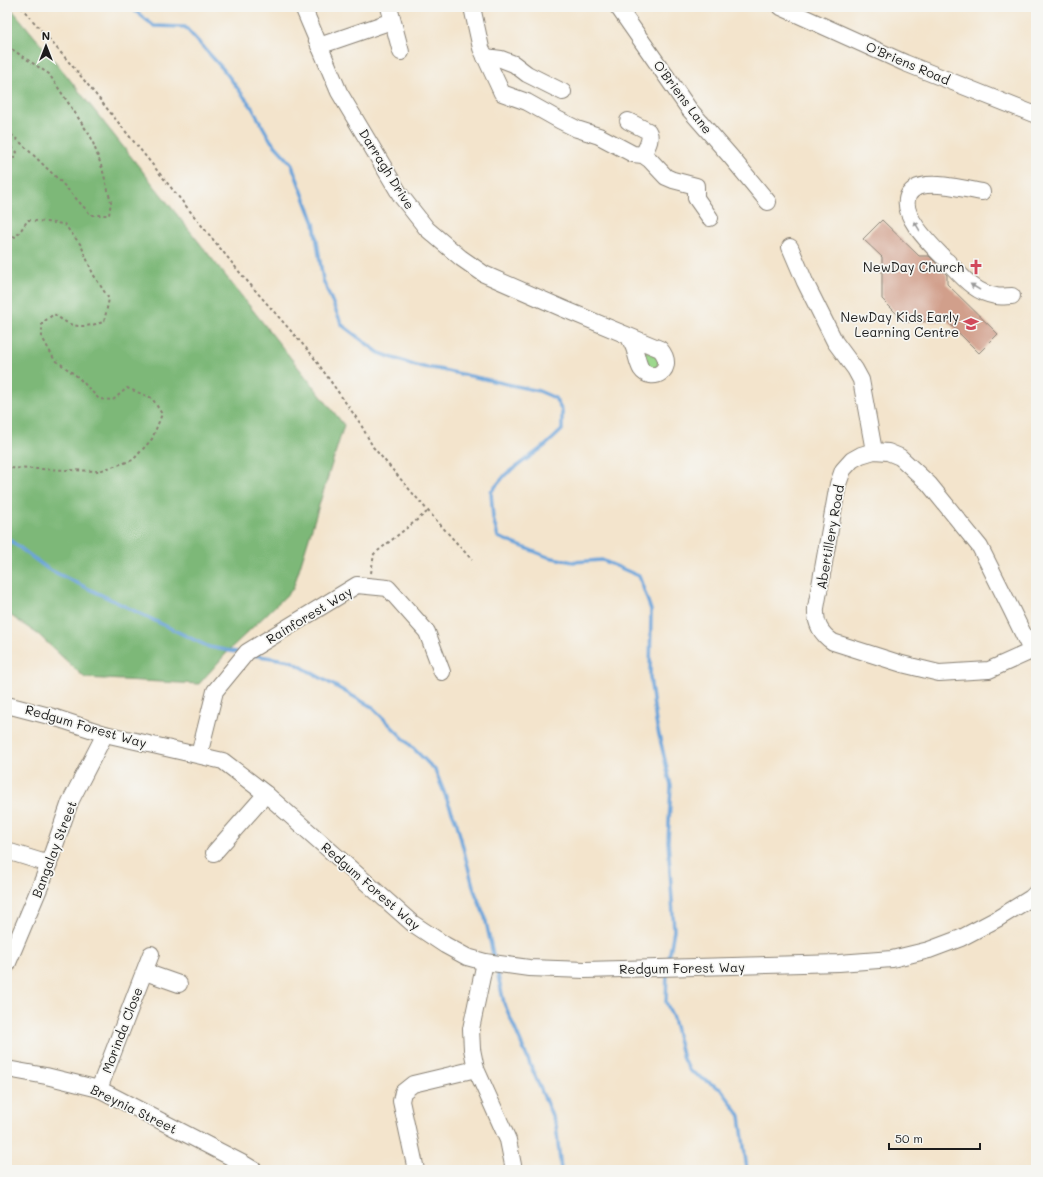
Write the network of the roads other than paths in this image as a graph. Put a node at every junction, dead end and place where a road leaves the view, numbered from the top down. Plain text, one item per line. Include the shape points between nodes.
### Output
1 (303, 7) edge
2 (472, 7) edge
3 (618, 7) edge
4 (781, 7) edge
5 (391, 14) edge
6 (319, 46) junction
7 (401, 52) dead end
8 (485, 57) junction
9 (563, 92) dead end
10 (1036, 115) edge
11 (628, 120) dead end
12 (643, 155) junction
13 (982, 192) dead end
14 (768, 202) dead end
15 (710, 218) dead end
16 (790, 247) dead end
17 (1012, 296) dead end
18 (629, 337) dead end
19 (874, 451) junction
20 (1033, 650) edge
21 (442, 672) dead end
22 (7, 705) edge
23 (104, 734) junction
24 (199, 755) junction
25 (266, 794) junction
26 (7, 851) edge
27 (214, 853) dead end
28 (49, 864) junction
29 (1036, 893) edge
30 (151, 954) dead end
31 (485, 962) junction
32 (7, 965) edge
33 (145, 972) junction
34 (179, 984) dead end
35 (7, 1069) edge
36 (476, 1069) junction
37 (98, 1089) junction
38 (254, 1170) edge
39 (416, 1170) edge
40 (514, 1170) edge

1 - 6 street, Darragh Drive
2 - 8 street
3 - 14 street, O'Briens Lane via 689,109
4 - 10 street, O'Briens Road via 905,62
5 - 6 street
5 - 7 street
6 - 18 street, Darragh Drive via 339,92 401,196 427,229 484,274
8 - 9 street via 514,64 527,74
8 - 12 street via 502,93 527,102 577,129 599,136 633,154
11 - 12 street via 650,134
12 - 15 street via 666,176 696,186 696,198
17 -> 13 street via 996,296 971,286 923,237 908,211 907,198 912,190 920,186 935,185
16 - 19 street via 835,342 861,380
19 - 20 street, Abertillery Road via 888,452 900,457 929,484 980,547
19 - 20 street, Abertillery Road via 852,460 843,470 838,484 816,608 819,628 825,637 833,642 902,664 939,673 989,670
21 - 24 street, Rainforest Way via 427,632 388,588 357,585 247,652 215,691
22 - 23 street, Redgum Forest Way
23 - 24 street, Redgum Forest Way
23 - 28 street, Bangalay Street via 70,802
24 - 25 street, Redgum Forest Way via 223,761
25 - 27 street
25 - 31 street, Redgum Forest Way via 412,923 467,957
26 - 28 street
28 - 32 street, Bangalay Street
29 - 31 street, Redgum Forest Way via 961,938 929,950 892,959 839,964 585,970 529,968
30 - 33 street, Morinda Close
31 - 36 street via 471,1028
33 - 34 street, Morinda Close
33 - 37 street, Morinda Close
35 - 37 street, Breynia Street
36 - 39 street via 413,1084 403,1092 401,1101
36 - 40 street via 508,1140
37 - 38 street, Breynia Street

